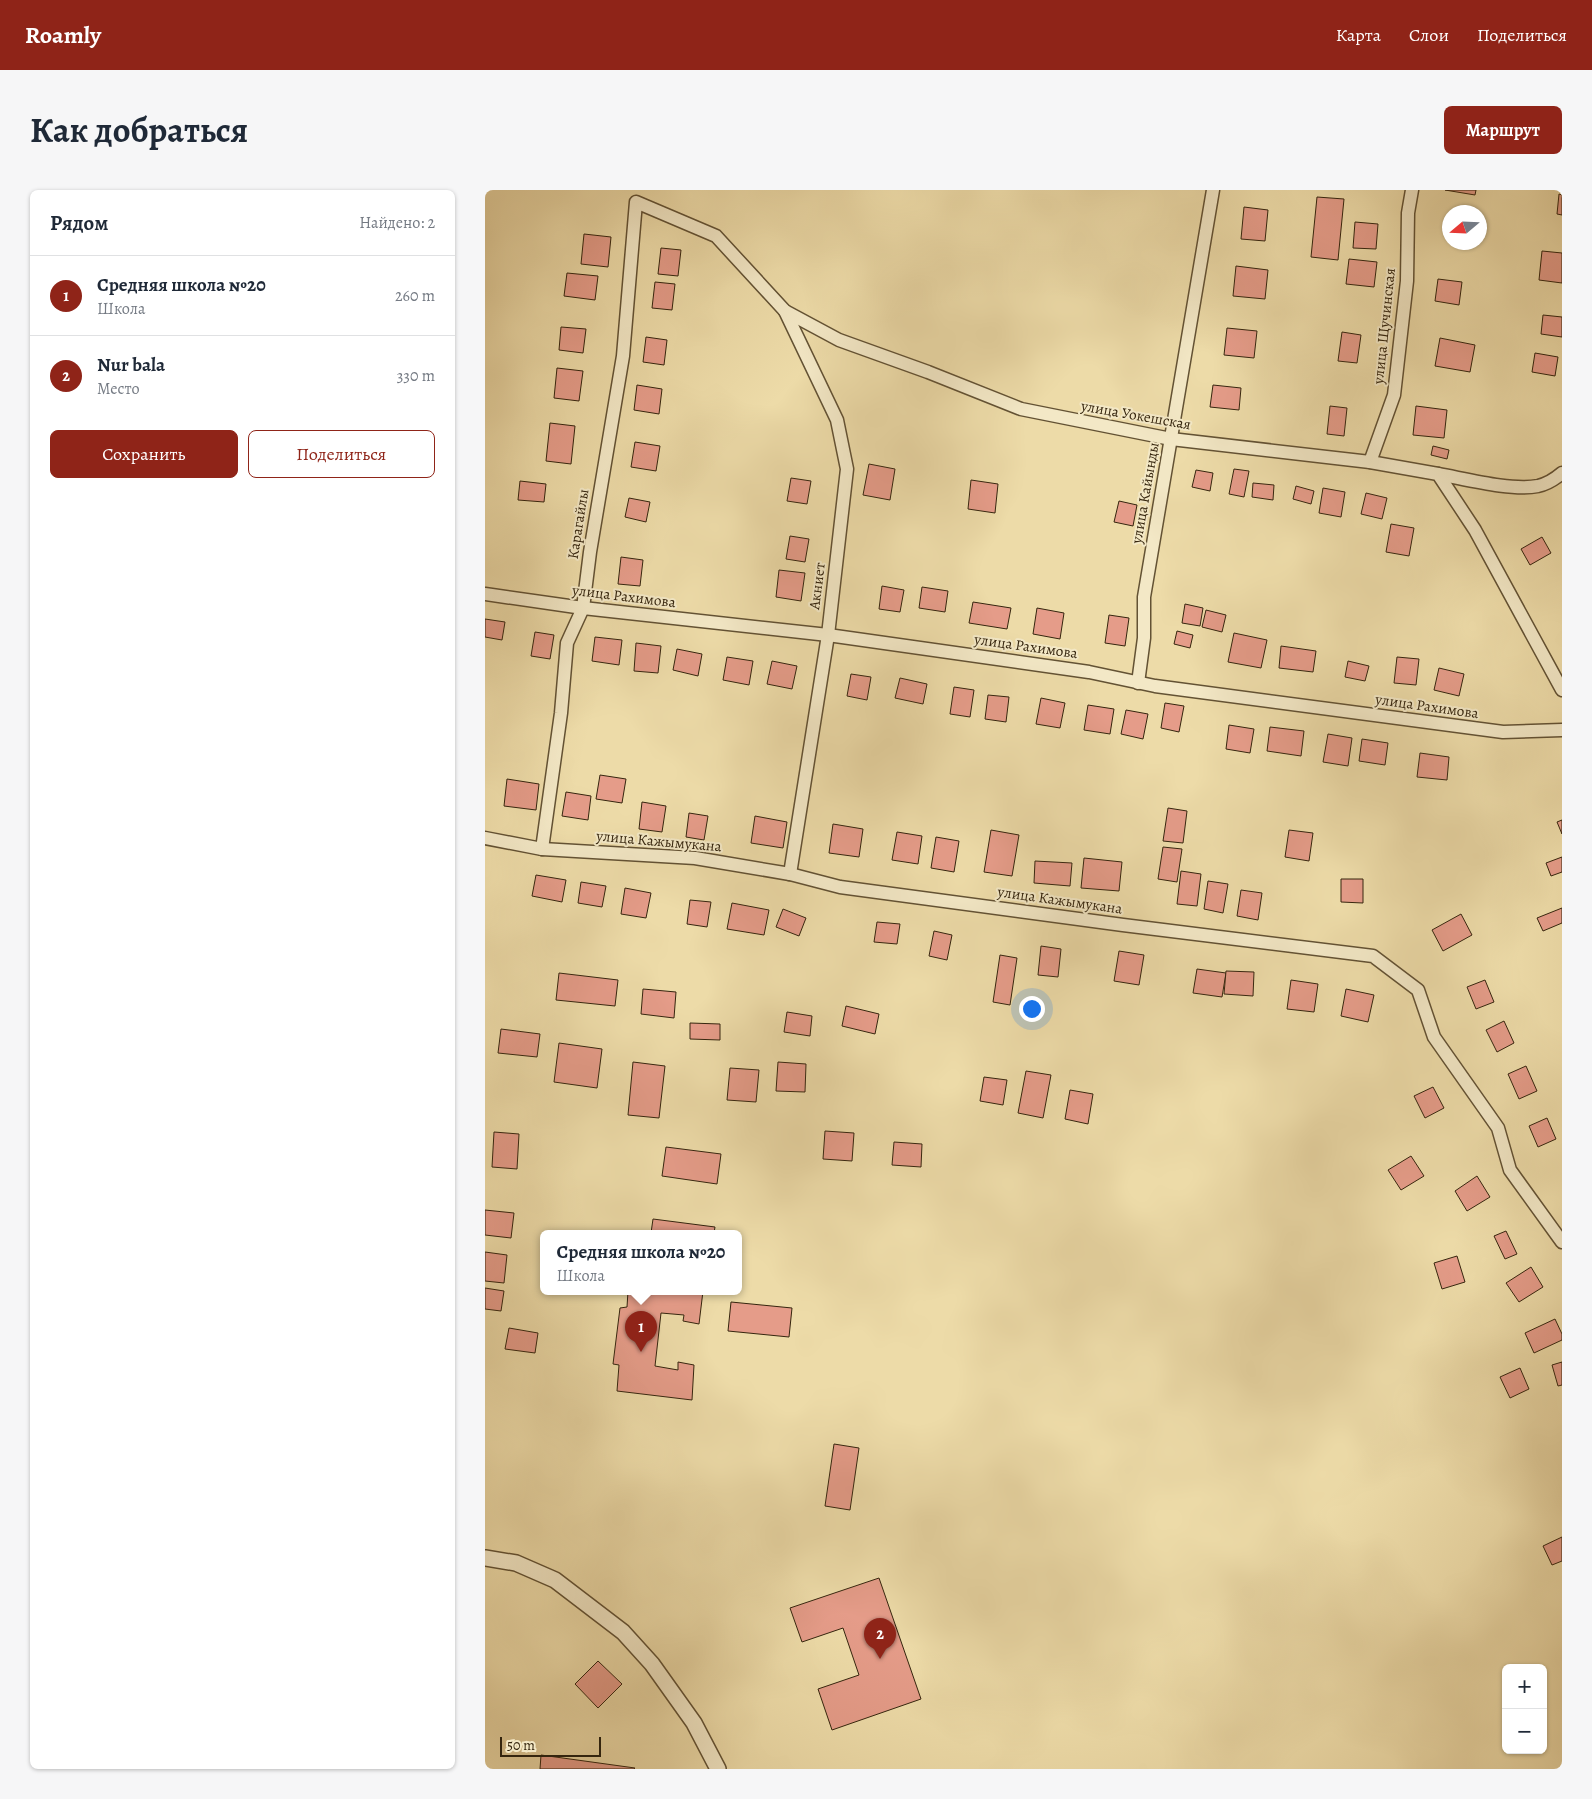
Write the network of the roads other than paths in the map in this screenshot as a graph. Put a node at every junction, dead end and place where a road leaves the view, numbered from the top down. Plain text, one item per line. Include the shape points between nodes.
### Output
1 (1213, 190) edge
2 (1411, 190) edge
3 (636, 202) joint
4 (785, 311) junction
5 (1171, 439) junction
6 (1370, 462) junction
7 (1562, 473) edge
8 (1438, 474) junction
9 (485, 594) edge
10 (583, 608) junction
11 (828, 635) junction
12 (1139, 683) junction
13 (1562, 690) edge
14 (1562, 730) edge
15 (485, 838) edge
16 (542, 849) junction
17 (790, 874) junction
18 (1562, 1242) edge
19 (485, 1558) edge
20 (718, 1769) edge

1 - 5 street, улица Кайынды
2 - 6 street, улица Щучинская via 1407,281 1393,395
3 - 4 street, улица Уокешская via 716,236
3 - 10 street, Карагайлы via 623,356 589,552
4 - 5 street, улица Уокешская via 839,340 1021,409
4 - 11 street, Акниет via 837,420 847,469
5 - 6 street, улица Уокешская
5 - 12 street, улица Кайынды via 1144,597 1145,638
6 - 8 street, улица Уокешская
7 - 8 street, улица Уокешская via 1539,486 1523,487
8 - 13 street via 1475,530
9 - 10 street, улица Рахимова
10 - 11 street, улица Рахимова
10 - 16 street, Карагайлы via 567,643
11 - 12 street, улица Рахимова via 1089,672
11 - 17 street, Акниет
12 - 14 street, улица Рахимова via 1503,732
15 - 16 street, улица Кажымукана
16 - 17 street, улица Кажымукана via 695,858
17 - 18 street, улица Кажымукана via 840,887 1373,956 1418,990 1434,1037 1498,1128 1510,1170
19 - 20 street via 516,1563 555,1580 623,1632 652,1664 694,1723

